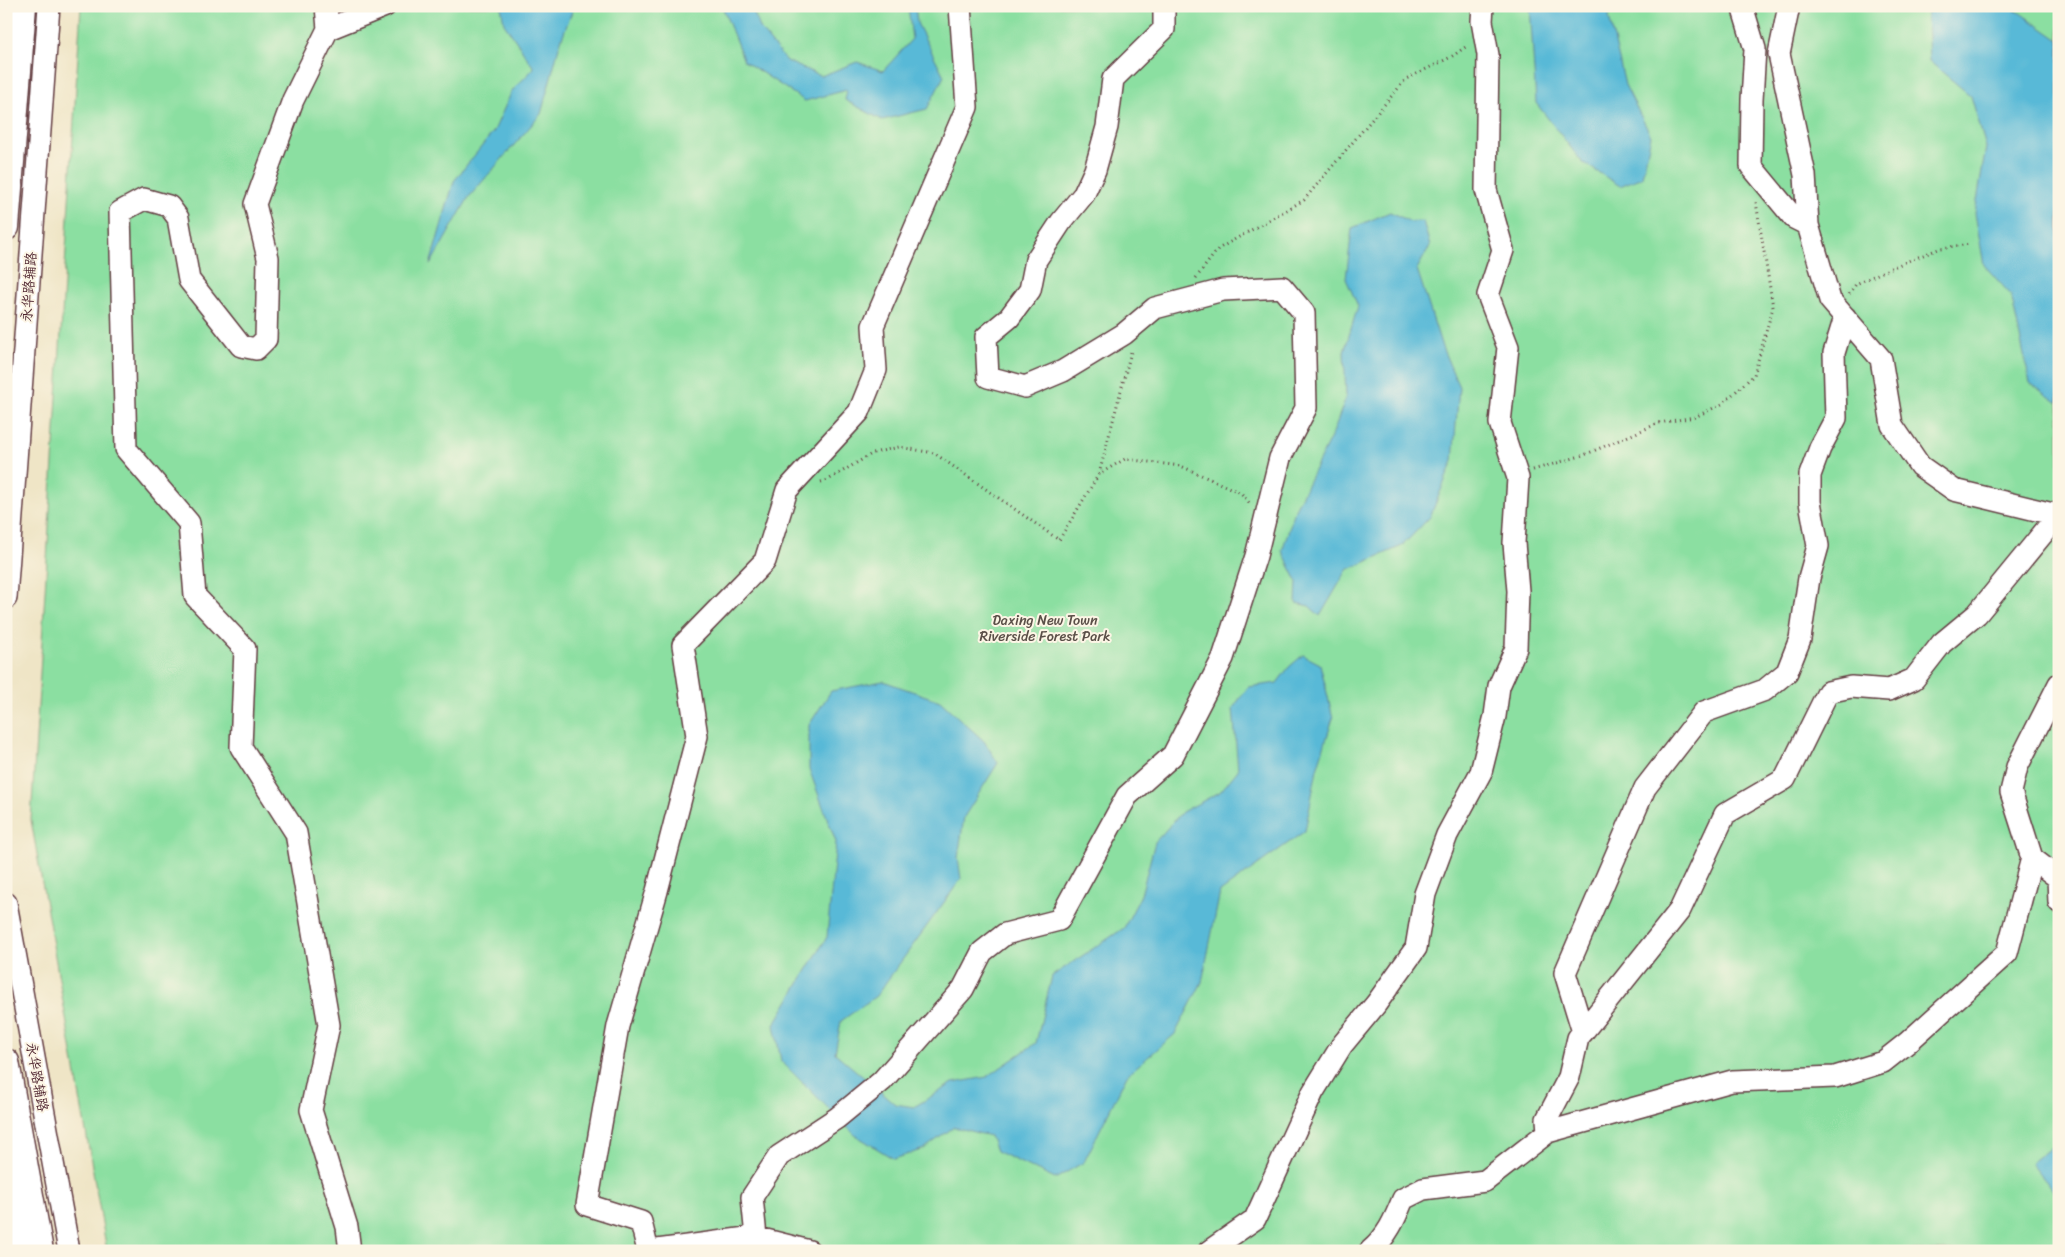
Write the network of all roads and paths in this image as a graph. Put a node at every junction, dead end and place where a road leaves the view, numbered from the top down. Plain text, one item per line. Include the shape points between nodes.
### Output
1 (23, 6) edge
2 (49, 6) edge
3 (326, 6) edge
4 (385, 6) edge
5 (960, 6) edge
6 (1164, 6) edge
7 (1483, 6) edge
8 (1742, 6) edge
9 (1789, 6) edge
10 (328, 29) junction
11 (1484, 34) junction
12 (1752, 166) junction
13 (1808, 225) junction
14 (6, 227) edge
15 (1971, 244) dead end
16 (1183, 300) junction
17 (1841, 313) junction
18 (1140, 321) junction
19 (1099, 474) junction
20 (1518, 480) junction
21 (787, 490) junction
22 (2058, 514) edge
23 (1261, 536) junction
24 (6, 598) edge
25 (2059, 684) edge
26 (2032, 858) junction
27 (2059, 902) edge
28 (6, 903) edge
29 (1583, 1032) junction
30 (6, 1062) edge
31 (1548, 1132) junction
32 (6, 1170) edge
33 (756, 1237) junction
34 (21, 1251) edge
35 (40, 1251) edge
36 (69, 1251) edge
37 (350, 1251) edge
38 (649, 1251) edge
39 (809, 1251) edge
40 (1209, 1251) edge
41 (1370, 1251) edge

1 - 14 main road
2 - 24 street, 永华路辅路
3 - 10 street
4 - 10 street
5 - 21 street via 967,107 873,326 876,370 859,412
6 - 18 street via 1164,30 1113,79 1107,127 1095,170 1084,194 1036,260 1030,290 1009,318 986,337 988,377 1024,387 1063,371
7 - 11 street
8 - 12 street via 1755,49
9 - 13 street via 1779,54 1805,176
10 - 37 street via 293,100 255,204 268,258 266,339 256,349 241,346 189,280 178,218 169,206 144,198 120,212 126,449 189,523 195,596 245,649 240,747 296,833 329,1025 311,1110 347,1227
11 - 16 path via 1451,57 1406,78 1304,200 1218,249
11 - 20 street via 1488,55 1486,190 1503,250 1488,295 1508,347 1500,423
12 - 13 street via 1794,218
12 - 20 path via 1772,307 1754,375 1722,404 1695,417 1659,423 1584,455 1537,468
13 - 17 street via 1830,300
15 - 17 path via 1941,248 1856,284
16 - 18 street via 1155,308
16 - 23 street via 1223,290 1282,287 1304,313 1306,408 1280,458
17 - 22 street via 1881,359 1892,425 1920,466 1954,490
17 - 29 street via 1834,353 1836,418 1810,475 1810,502 1818,546 1809,578 1800,639 1787,672 1766,690 1704,712 1645,788 1566,974
18 - 19 path
19 - 21 path via 1059,540 934,453 899,447 873,452 828,480
19 - 23 path via 1125,459 1181,466 1242,493 1258,515
20 - 40 street via 1514,543 1518,590 1516,648 1499,686 1481,772 1447,835 1425,894 1416,948 1342,1045 1313,1092 1255,1218
21 - 38 street via 765,561 683,645 697,736 618,1026 587,1205 641,1222
22 - 29 street via 1977,614 1942,643 1914,679 1889,690 1852,687 1828,692 1785,780 1724,814 1680,910
23 - 33 street via 1223,658 1173,755 1127,796 1059,920 1005,934 982,952 963,989 882,1081 837,1118 779,1156 752,1197
25 - 26 street via 2017,767 2011,792
26 - 27 street via 2058,878
26 - 31 street via 2008,953 1883,1062 1835,1077 1732,1081
28 - 36 street, 永华路辅路
29 - 31 street via 1578,1038 1569,1077 1547,1119
30 - 35 main road
31 - 41 street via 1485,1181 1424,1189 1402,1199 1381,1242
32 - 34 main road
33 - 38 street
33 - 39 street

